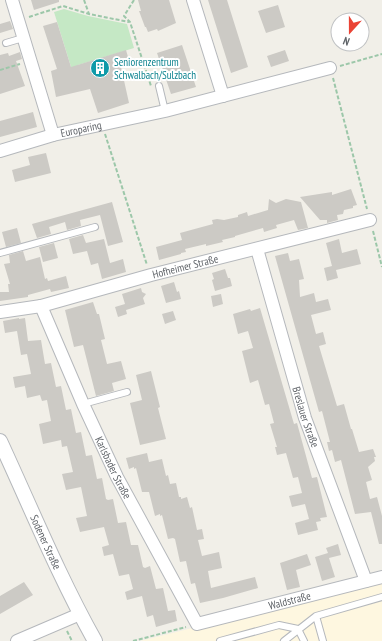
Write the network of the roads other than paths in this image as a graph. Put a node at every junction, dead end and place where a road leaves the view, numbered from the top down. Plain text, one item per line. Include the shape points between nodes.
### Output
1 (12, 0) edge
2 (193, 0) edge
3 (23, 38) junction
4 (6, 43) dead end
5 (330, 68) road end
6 (159, 86) dead end
7 (223, 96) junction
8 (165, 111) junction
9 (53, 135) junction
10 (0, 151) edge
11 (370, 220) road end
12 (95, 227) dead end
13 (257, 249) junction
14 (0, 253) edge
15 (41, 306) junction
16 (0, 312) edge
17 (127, 392) dead end
18 (83, 404) junction
19 (0, 441) edge
20 (382, 577) edge
21 (366, 581) junction
22 (382, 597) edge
23 (80, 614) junction
24 (316, 616) junction
25 (197, 624) joint
26 (298, 629) junction
27 (17, 641) edge
28 (95, 641) edge
29 (220, 641) edge
30 (284, 641) edge
31 (304, 641) edge
32 (323, 641) edge

1 - 3 street, Europaring
2 - 7 street
3 - 4 lane
3 - 9 street, Europaring
5 - 7 street, Europaring
6 - 8 lane
7 - 8 street, Europaring
8 - 9 street, Europaring
9 - 10 street
11 - 13 street, Hofheimer Straße
12 - 14 lane
13 - 15 street, Hofheimer Straße
13 - 21 street, Breslauer Straße via 305,418
15 - 16 street, Hofheimer Straße
15 - 18 street, Karlsbader Straße
17 - 18 lane
18 - 25 street, Karlsbader Straße via 116,477
19 - 23 street, Sodener Straße via 31,513
20 - 21 street, Waldstraße
21 - 25 street, Waldstraße
22 - 24 lane
23 - 27 street
23 - 28 street, Sodener Straße
24 - 26 lane
24 - 32 lane
26 - 29 lane via 279,625
26 - 30 lane
26 - 31 lane

